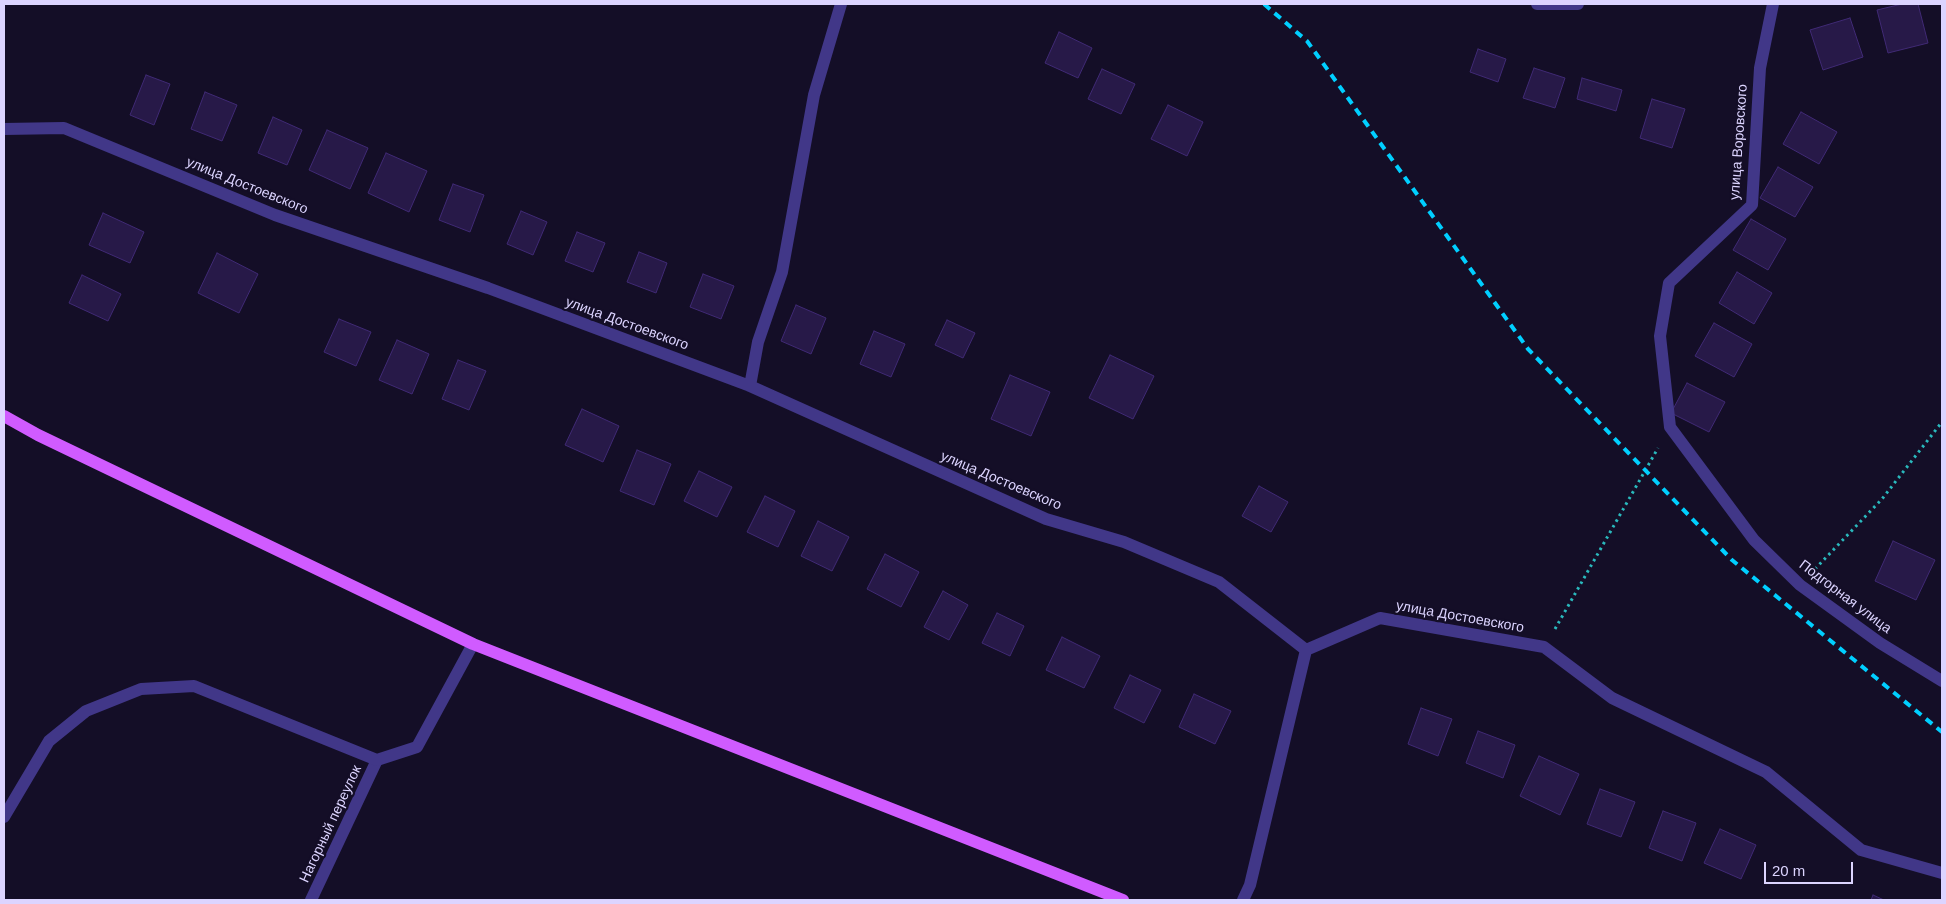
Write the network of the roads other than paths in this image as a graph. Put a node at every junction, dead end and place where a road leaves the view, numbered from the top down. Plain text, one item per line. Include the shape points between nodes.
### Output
1 (841, 4) edge
2 (1537, 4) edge
3 (1578, 4) edge
4 (1773, 4) edge
5 (4, 129) edge
6 (750, 386) junction
7 (4, 416) edge
8 (1670, 427) joint
9 (473, 644) junction
10 (1306, 650) junction
11 (1942, 681) edge
12 (377, 760) junction
13 (4, 817) edge
14 (1942, 873) edge
15 (311, 900) edge
16 (1123, 900) edge
17 (1243, 900) edge

1 - 6 street via 814,95 782,272 758,342
2 - 3 street
4 - 8 street, улица Воровского via 1760,68 1752,205 1669,283 1660,336
5 - 6 street, улица Достоевского via 64,128 275,215 488,288
6 - 10 street, улица Достоевского via 1046,519 1124,542 1219,582
7 - 9 main road
8 - 11 street, Подгорная улица via 1754,540 1800,584 1880,644
9 - 12 street via 417,748
9 - 16 main road
10 - 14 street, улица Достоевского via 1380,618 1544,647 1612,698 1766,772 1861,850
10 - 17 street via 1250,885
12 - 13 street via 194,686 141,689 86,711 49,741
12 - 15 street, Нагорный переулок

